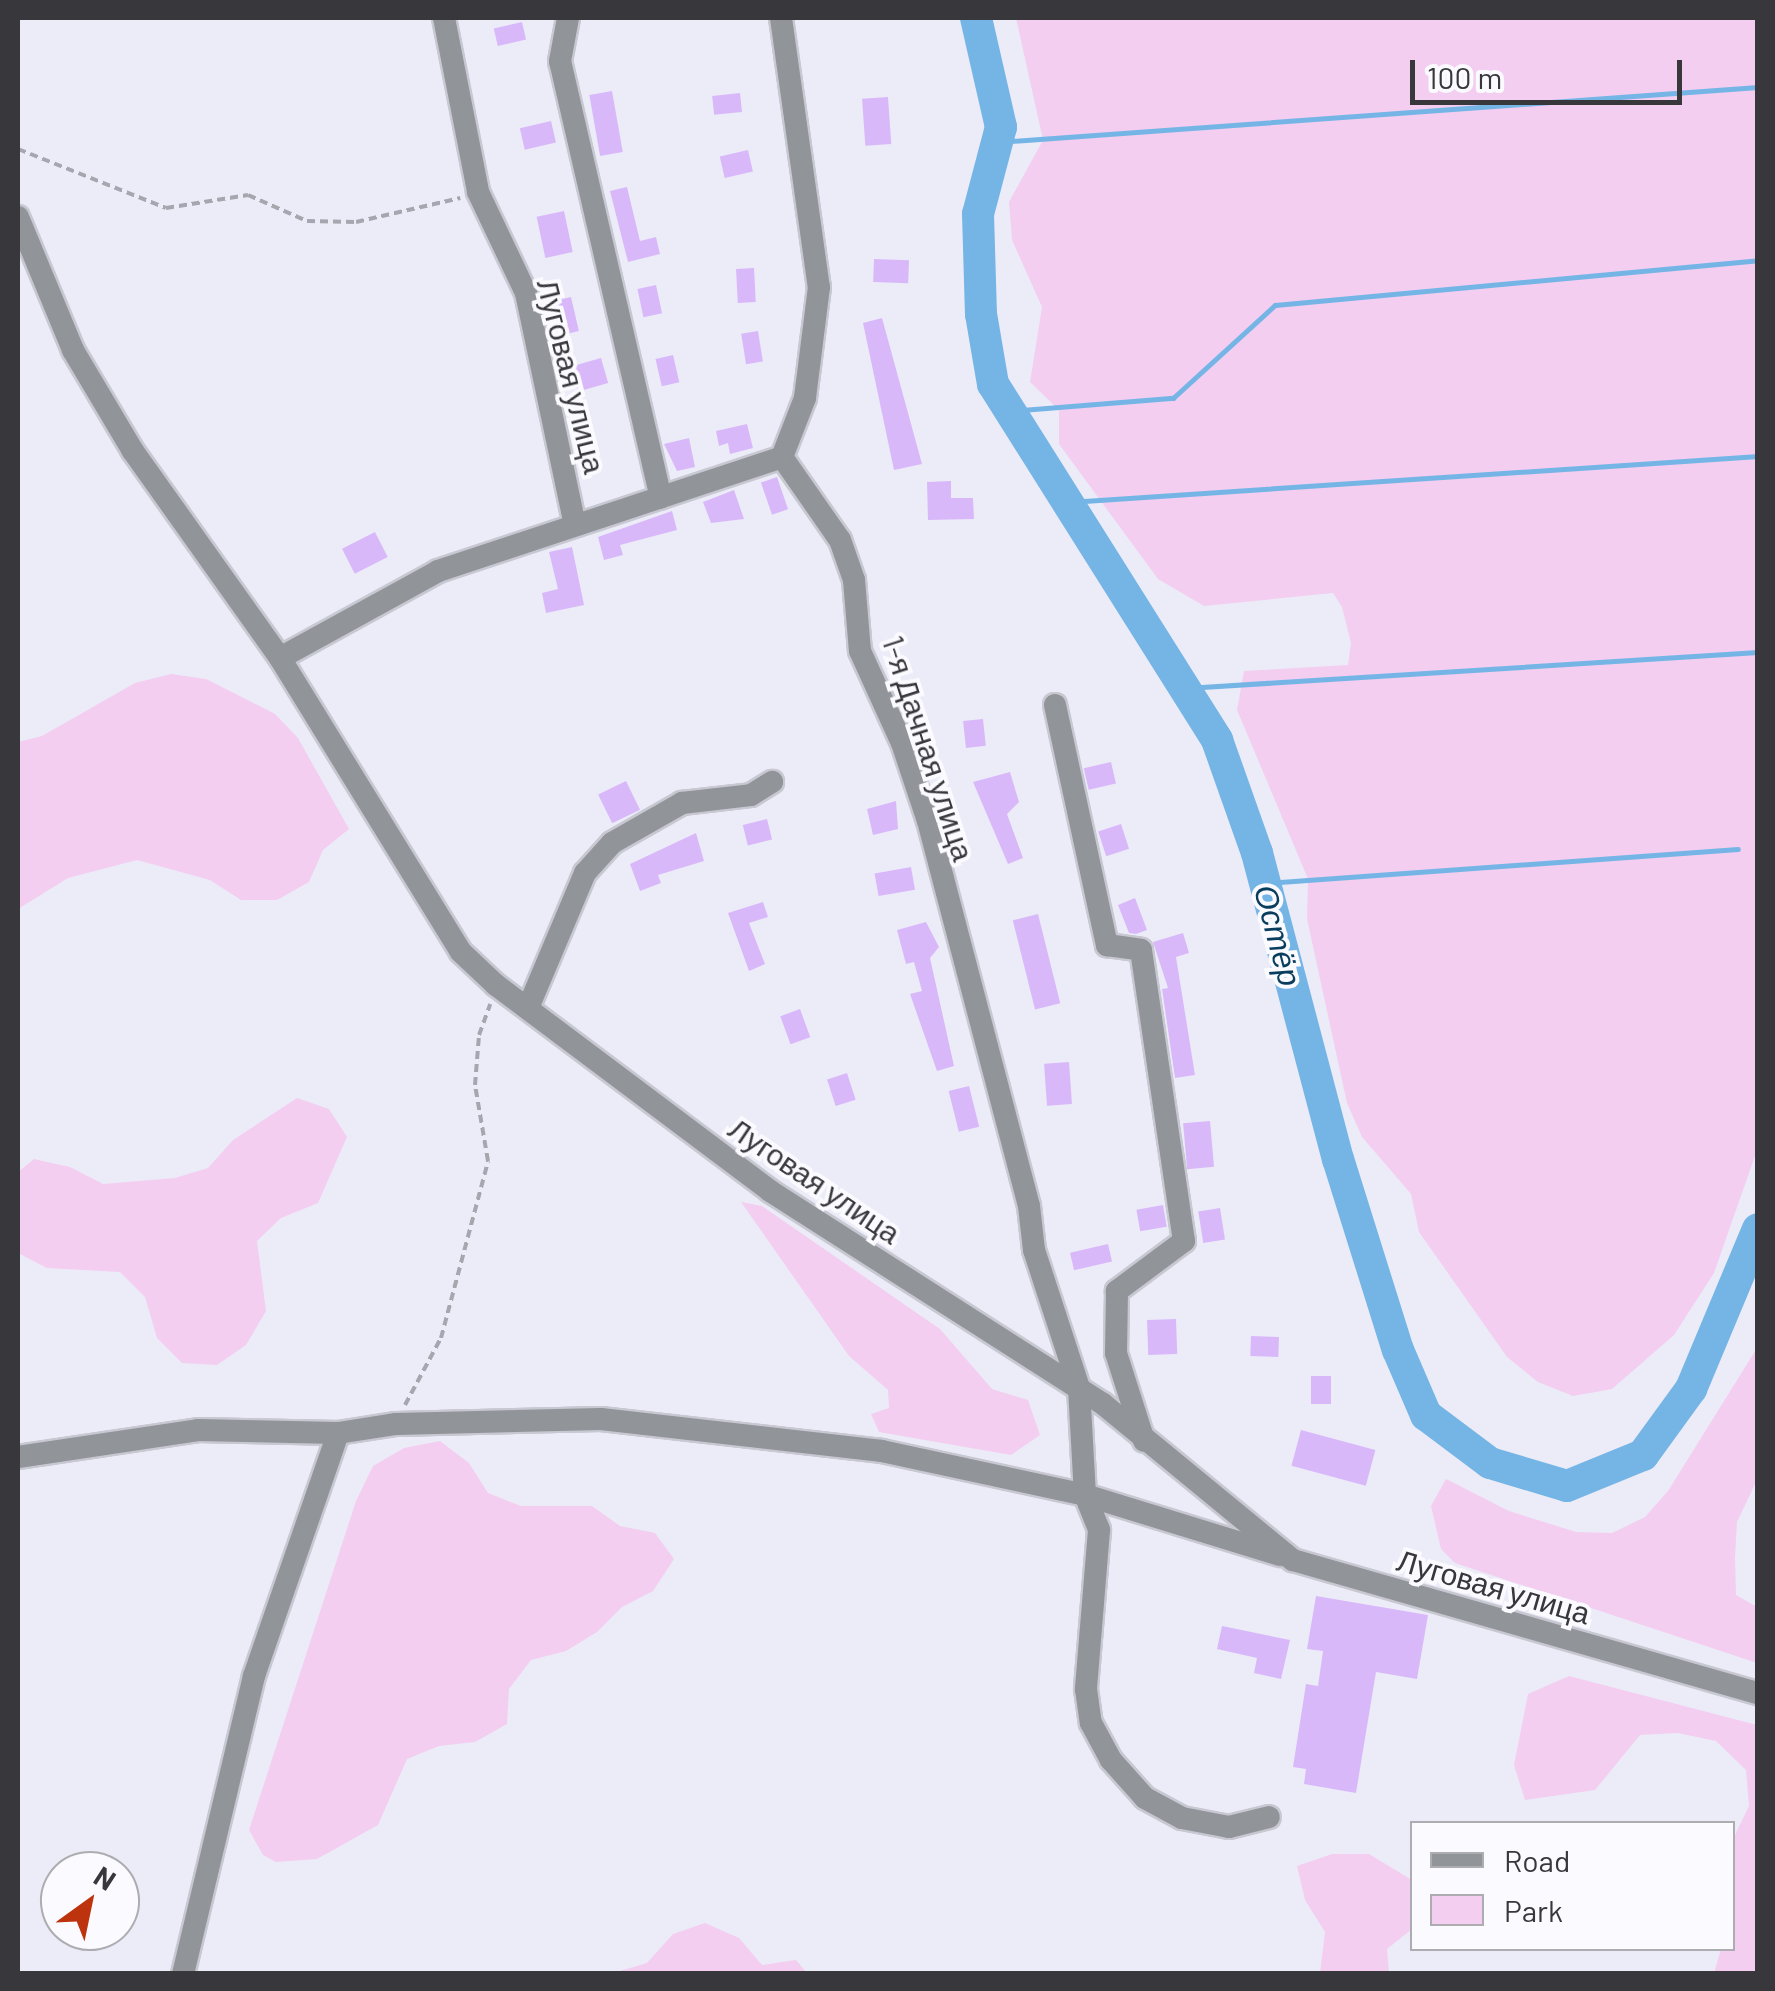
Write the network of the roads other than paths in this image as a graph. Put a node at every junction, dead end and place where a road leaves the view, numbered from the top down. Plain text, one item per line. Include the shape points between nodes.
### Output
1 (444, 18) edge
2 (568, 18) edge
3 (781, 18) edge
4 (18, 217) edge
5 (782, 457) junction
6 (661, 497) junction
7 (574, 520) junction
8 (280, 658) junction
9 (1055, 704) dead end
10 (772, 782) dead end
11 (528, 1008) junction
12 (1079, 1388) junction
13 (338, 1433) junction
14 (1145, 1444) junction
15 (18, 1457) edge
16 (1085, 1494) junction
17 (1293, 1560) junction
18 (1758, 1693) edge
19 (1269, 1817) dead end
20 (183, 1974) edge

1 - 7 street, Луговая улица via 478,192 526,293
2 - 6 street, Луговая улица via 560,61
3 - 5 street via 819,287 806,398
4 - 8 street via 73,350
5 - 6 street, Луговая улица
5 - 12 street, 1-я Дачная улица via 840,540 854,580 860,651 928,821 1029,1206 1034,1250
6 - 7 street, Луговая улица
7 - 8 street, Луговая улица via 438,571
8 - 11 street, Луговая улица via 461,952
9 - 14 street via 1108,945 1141,950 1184,1241 1117,1291 1116,1354
10 - 11 street via 752,795 682,803 612,843 585,873
11 - 12 street, Луговая улица via 770,1191
12 - 14 street, Луговая улица
12 - 16 street, 1-я Дачная улица
13 - 15 street via 198,1430
13 - 16 street via 396,1424 600,1418 882,1452
13 - 20 street via 254,1676
14 - 17 street, Луговая улица
16 - 17 street
16 - 19 street, 1-я Дачная улица via 1099,1530 1086,1689 1091,1723 1111,1760 1145,1798 1182,1818 1229,1827
17 - 18 street, Луговая улица

